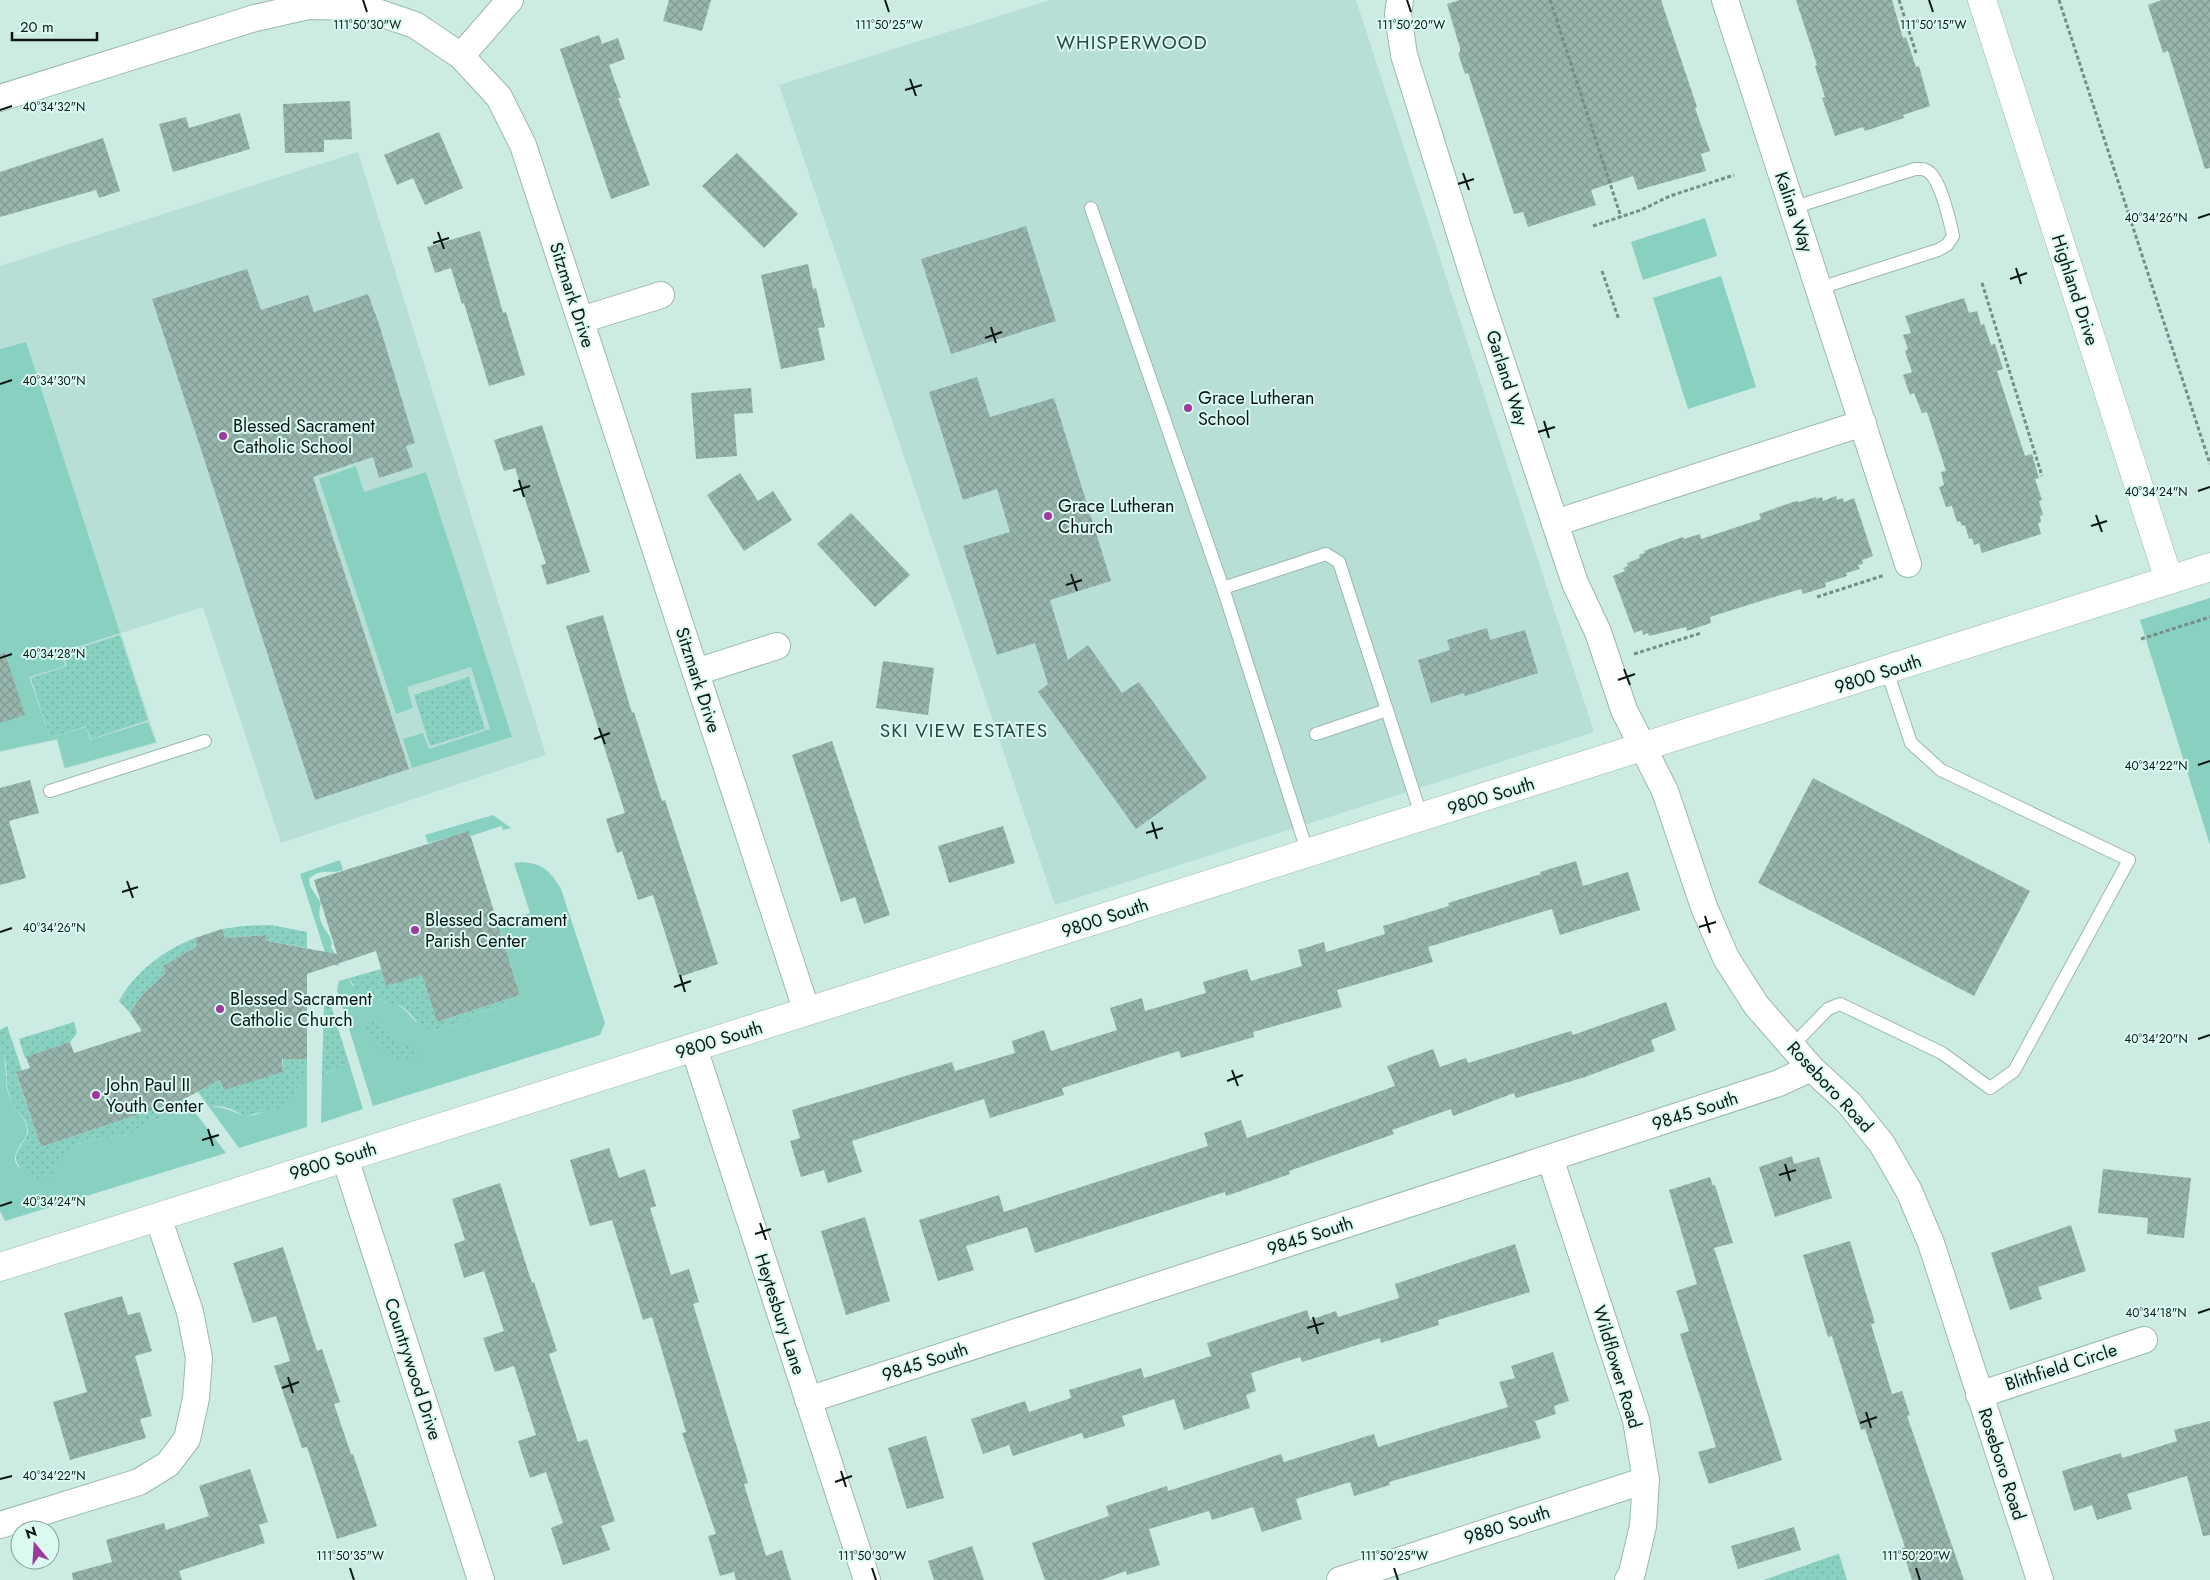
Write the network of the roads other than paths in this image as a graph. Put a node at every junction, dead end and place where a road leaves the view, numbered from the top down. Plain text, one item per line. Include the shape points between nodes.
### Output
1 (510, 0) edge
2 (1400, 0) edge
3 (1725, 0) edge
4 (1982, 0) edge
5 (461, 56) junction
6 (0, 98) edge
7 (1091, 208) dead end
8 (1792, 208) junction
9 (1820, 288) junction
10 (661, 295) dead end
11 (581, 320) junction
12 (1863, 423) junction
13 (1555, 523) junction
14 (2210, 567) edge
15 (1898, 569) road end
16 (2169, 580) junction
17 (1223, 588) junction
18 (777, 646) dead end
19 (1888, 671) junction
20 (696, 672) junction
21 (1387, 710) junction
22 (1316, 734) dead end
23 (205, 741) dead end
24 (1644, 748) junction
25 (50, 791) dead end
26 (1422, 818) junction
27 (1308, 854) junction
28 (807, 1012) junction
29 (1791, 1047) junction
30 (694, 1048) junction
31 (1811, 1068) junction
32 (345, 1158) junction
33 (1550, 1158) junction
34 (158, 1217) junction
35 (0, 1266) edge
36 (2144, 1340) dead end
37 (1979, 1395) junction
38 (808, 1400) junction
39 (1646, 1480) junction
40 (0, 1525) edge
41 (481, 1580) edge
42 (867, 1580) edge
43 (1340, 1580) edge
44 (1628, 1580) edge
45 (2040, 1580) edge

1 - 5 street
2 - 13 street, Garland Way via 1398,14 1404,55
3 - 8 street, Kalina Way
4 - 16 street, Highland Drive
5 - 6 street, Sitzmark Drive via 415,25 362,7 308,6 255,18
5 - 11 street, Sitzmark Drive via 499,97 523,145
7 - 17 lane
8 - 9 street, Kalina Way
8 - 9 lane via 1924,168 1936,183 1951,224 1953,236 1947,246
9 - 12 street, Kalina Way
10 - 11 street
11 - 20 street, Sitzmark Drive
12 - 13 street
12 - 15 street, Kalina Way
13 - 24 street, Garland Way via 1575,584 1598,632 1624,710
14 - 16 street, 9800 South
16 - 19 street, 9800 South
17 - 21 lane via 1326,554 1340,562
17 - 27 lane
18 - 20 street
19 - 24 street, 9800 South
19 - 29 lane via 1911,743 1941,770 2129,860 2014,1071 1990,1088 1942,1053 1840,1004 1828,1008
20 - 28 street, Sitzmark Drive
21 - 22 lane
21 - 26 lane
23 - 25 lane
24 - 26 street, 9800 South
24 - 29 street, Roseboro Road via 1665,791 1704,907 1726,958 1756,1005
26 - 27 street, 9800 South
27 - 28 street, 9800 South
28 - 30 street, 9800 South
29 - 31 street, Roseboro Road
30 - 32 street, 9800 South
30 - 38 street, Heytesbury Lane
31 - 33 street, 9845 South via 1779,1083
31 - 37 street, Roseboro Road via 1849,1103 1882,1144 1909,1191 1930,1243
32 - 34 street, 9800 South
32 - 41 street, Countrywood Drive
33 - 38 street, 9845 South
33 - 39 street, Wildflower Road via 1636,1420
34 - 35 street, 9800 South
34 - 40 street via 190,1312 199,1358 196,1398 187,1439 168,1464 139,1482
36 - 37 street, Blithfield Circle
37 - 45 street, Roseboro Road
38 - 42 street, Heytesbury Lane
39 - 43 street, 9880 South
39 - 44 street, Wildflower Road via 1643,1526

